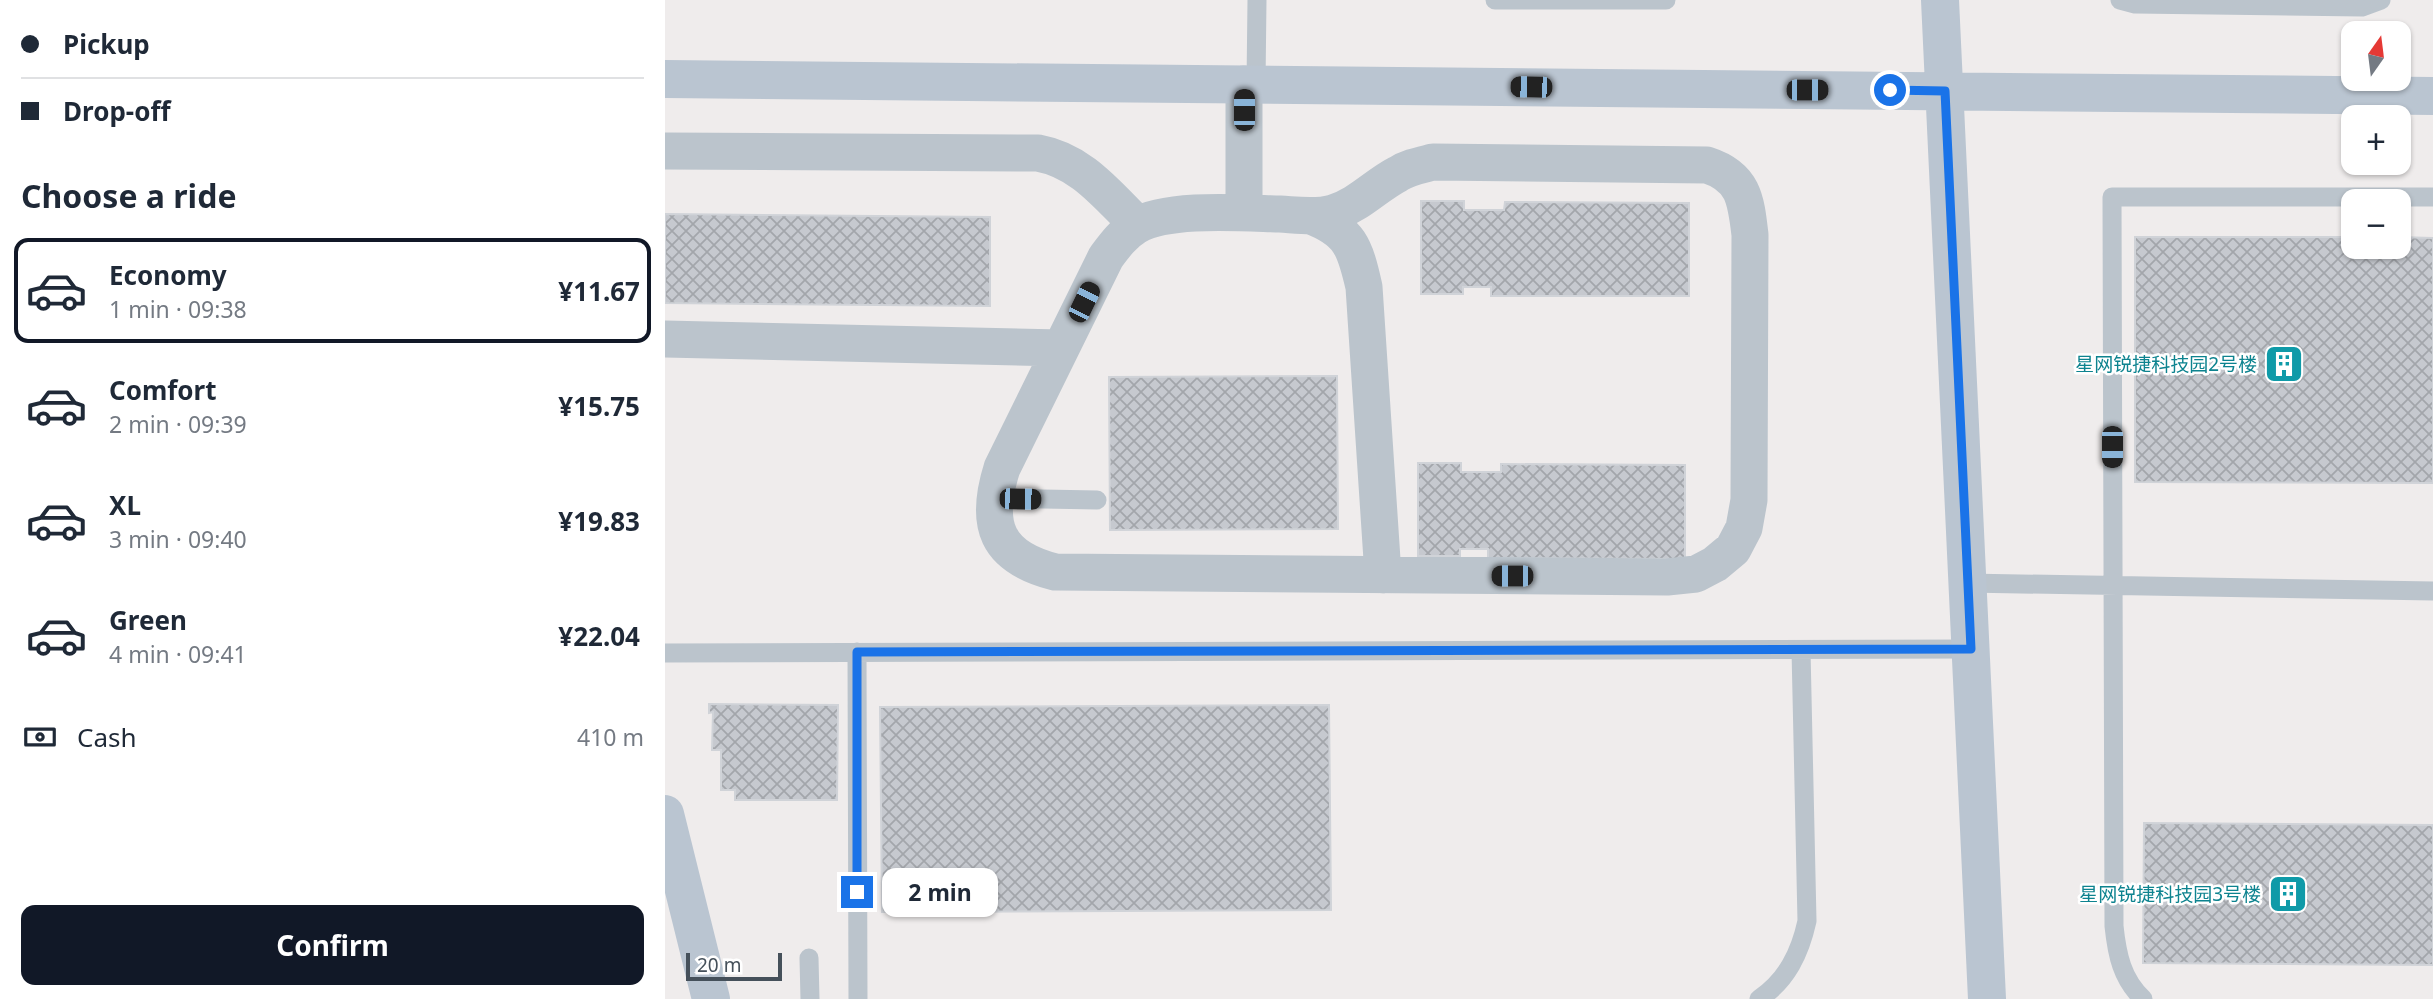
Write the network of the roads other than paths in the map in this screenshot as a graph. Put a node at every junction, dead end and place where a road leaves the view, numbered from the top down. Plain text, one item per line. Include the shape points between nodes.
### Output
1 (1257, 0) edge
2 (1495, 0) edge
3 (1665, 0) edge
4 (1940, 0) edge
5 (2120, 0) edge
6 (2381, 0) edge
7 (665, 79) edge
8 (1250, 84) junction
9 (1945, 91) junction
10 (2433, 96) edge
11 (665, 151) edge
12 (2433, 197) edge
13 (1244, 213) junction
14 (1311, 216) junction
15 (1137, 225) junction
16 (665, 340) edge
17 (1061, 348) junction
18 (994, 498) junction
19 (1097, 500) dead end
20 (1383, 575) junction
21 (1968, 583) junction
22 (2112, 586) junction
23 (2433, 591) edge
24 (1971, 649) junction
25 (1801, 650) junction
26 (857, 652) junction
27 (665, 653) edge
28 (665, 814) edge
29 (809, 958) dead end
30 (711, 999) edge
31 (810, 999) edge
32 (857, 999) edge
33 (1759, 999) edge
34 (1987, 999) edge
35 (2143, 999) edge

1 - 8 lane
2 - 3 lane
4 - 9 street
5 - 6 lane via 2135,4 2363,7
7 - 8 street
8 - 9 street
8 - 13 street
9 - 10 street
9 - 21 street
11 - 15 street via 1038,153 1055,156 1084,172
12 - 22 lane via 2112,197
13 - 14 street
13 - 15 street via 1156,218
14 - 20 street via 1332,224 1345,236 1364,287
14 - 20 street via 1351,206 1398,173 1433,162 1707,165 1726,171 1739,187 1747,209 1749,500 1744,528 1733,549 1696,574 1667,578
15 - 17 street via 1106,257
16 - 17 street
17 - 18 street via 1002,468
18 - 19 lane
18 - 20 street via 993,511 1006,546 1019,559 1055,572
21 - 22 lane
21 - 24 street
22 - 23 lane
22 - 35 lane via 2114,926 2124,976
24 - 25 lane
24 - 34 street
25 - 26 lane
25 - 33 lane via 1807,921 1792,964
26 - 27 lane
26 - 32 lane
28 - 30 street
29 - 31 lane

